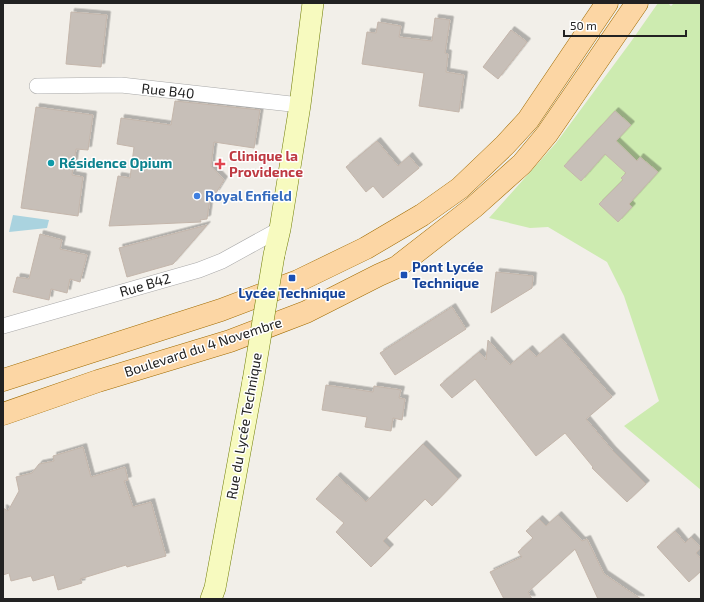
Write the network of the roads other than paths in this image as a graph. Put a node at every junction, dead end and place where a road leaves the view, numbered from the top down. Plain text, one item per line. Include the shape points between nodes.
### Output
1 (313, 3) edge
2 (607, 3) edge
3 (637, 3) edge
4 (37, 86) dead end
5 (300, 105) junction
6 (280, 230) junction
7 (3, 326) edge
8 (88, 351) junction
9 (3, 371) edge
10 (3, 380) edge
11 (3, 414) edge
12 (214, 595) edge

1 - 5 street, Rue du Lycée Technique
2 - 8 main road via 528,120 460,188 422,215 366,248 298,281 221,310
3 - 11 main road, Boulevard du 4 Novembre via 547,134 522,164 474,207 397,267 306,312 230,342
4 - 5 street, Rue B40 via 121,85
5 - 6 street, Rue du Lycée Technique
6 - 7 street, Rue B42 via 222,261 199,270
6 - 12 street, Rue du Lycée Technique, bridge
8 - 9 street
8 - 10 main road

